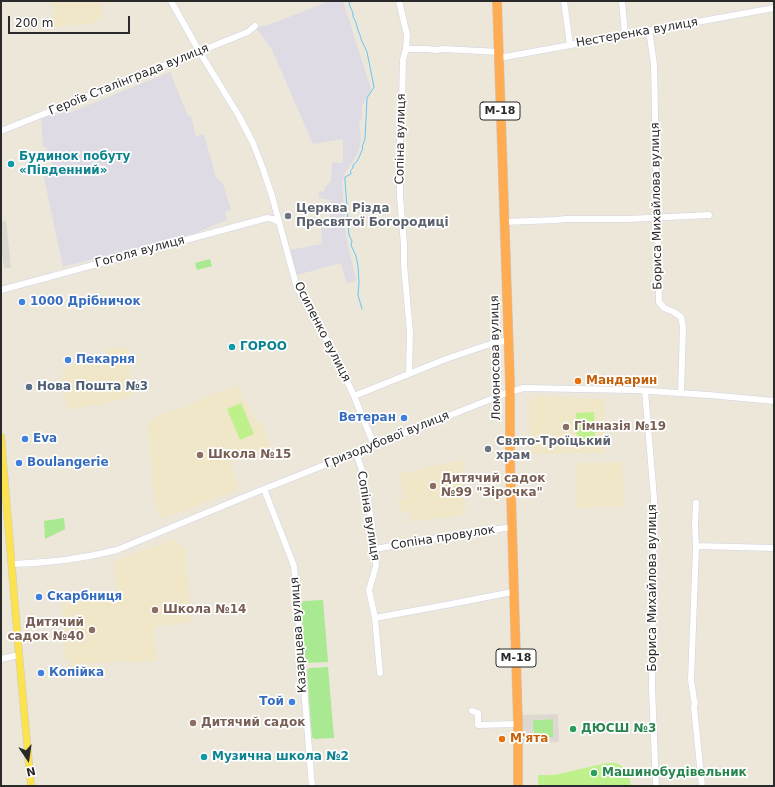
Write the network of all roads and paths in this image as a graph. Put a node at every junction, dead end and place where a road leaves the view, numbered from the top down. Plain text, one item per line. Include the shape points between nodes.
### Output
1 (171, 1) edge
2 (400, 1) edge
3 (497, 1) edge
4 (564, 1) edge
5 (622, 1) edge
6 (774, 8) edge
7 (255, 26) dead end
8 (649, 30) junction
9 (625, 35) junction
10 (570, 45) junction
11 (406, 49) junction
12 (199, 51) junction
13 (499, 55) junction
14 (1, 131) edge
15 (709, 215) dead end
16 (657, 217) junction
17 (279, 222) junction
18 (504, 222) junction
19 (1, 290) edge
20 (508, 341) junction
21 (409, 374) junction
22 (645, 391) junction
23 (509, 392) junction
24 (681, 393) junction
25 (354, 396) junction
26 (774, 401) edge
27 (1, 437) edge
28 (374, 445) junction
29 (356, 453) junction
30 (264, 489) junction
31 (696, 503) dead end
32 (512, 527) junction
33 (696, 547) junction
34 (774, 548) edge
35 (375, 549) junction
36 (12, 564) junction
37 (514, 592) junction
38 (375, 618) junction
39 (18, 655) junction
40 (1, 659) edge
41 (380, 673) dead end
42 (472, 711) dead end
43 (518, 724) junction
44 (31, 786) edge
45 (312, 786) edge
46 (518, 786) edge
47 (656, 786) edge
48 (702, 786) edge

1 - 12 street, Осипенко вулиця
2 - 11 street, Сопіна вулиця via 407,35
3 - 13 highway, Ломоносова вулиця / М-18
4 - 10 street
5 - 9 street
6 - 8 street, Нестеренка вулиця
7 - 12 street, Героїв Сталінграда вулиця via 248,32
8 - 9 street, Нестеренка вулиця
8 - 16 street, Бориса Михайлова вулиця via 654,64
9 - 10 street, Нестеренка вулиця
10 - 13 street, Нестеренка вулиця
11 - 13 street, Нестеренка вулиця via 444,49
11 - 21 street, Сопіна вулиця via 403,60 400,121 400,196 410,333
12 - 14 street, Героїв Сталінграда вулиця
12 - 17 street, Осипенко вулиця via 253,143
13 - 18 highway, Ломоносова вулиця / М-18
15 - 16 street
16 - 18 street
16 - 24 street, Бориса Михайлова вулиця via 659,302 664,308 681,317 683,327
17 - 19 street, Гоголя вулиця via 267,218
17 - 25 street, Осипенко вулиця via 297,288
18 - 20 highway, Ломоносова вулиця / М-18
20 - 21 street via 496,342
20 - 23 highway, Ломоносова вулиця / М-18
21 - 25 street
22 - 23 street, Гризодубової вулиця via 524,388
22 - 24 street, Гризодубової вулиця
22 - 47 street, Бориса Михайлова вулиця via 654,498 652,688
23 - 28 street, Гризодубової вулиця
23 - 32 highway, Ломоносова вулиця / М-18
24 - 26 street, Гризодубової вулиця
25 - 28 street, Осипенко вулиця
27 - 36 main road
28 - 29 street, Гризодубової вулиця
29 - 30 street, Гризодубової вулиця
29 - 35 street, Сопіна вулиця via 363,473
30 - 36 street, Гризодубової вулиця via 117,550 69,560
30 - 45 street, Казарцева вулиця via 294,566
31 - 33 street
32 - 35 street, Сопіна провулок
32 - 37 highway, Ломоносова вулиця / М-18
33 - 34 street
33 - 48 street via 691,680
35 - 38 street, Сопіна вулиця via 376,566 369,590
36 - 39 main road
37 - 38 street
37 - 43 highway, Ломоносова вулиця / М-18
38 - 41 street, Сопіна вулиця
39 - 40 street
39 - 44 main road
42 - 43 street via 478,713 478,726
43 - 46 highway, Ломоносова вулиця / М-18

